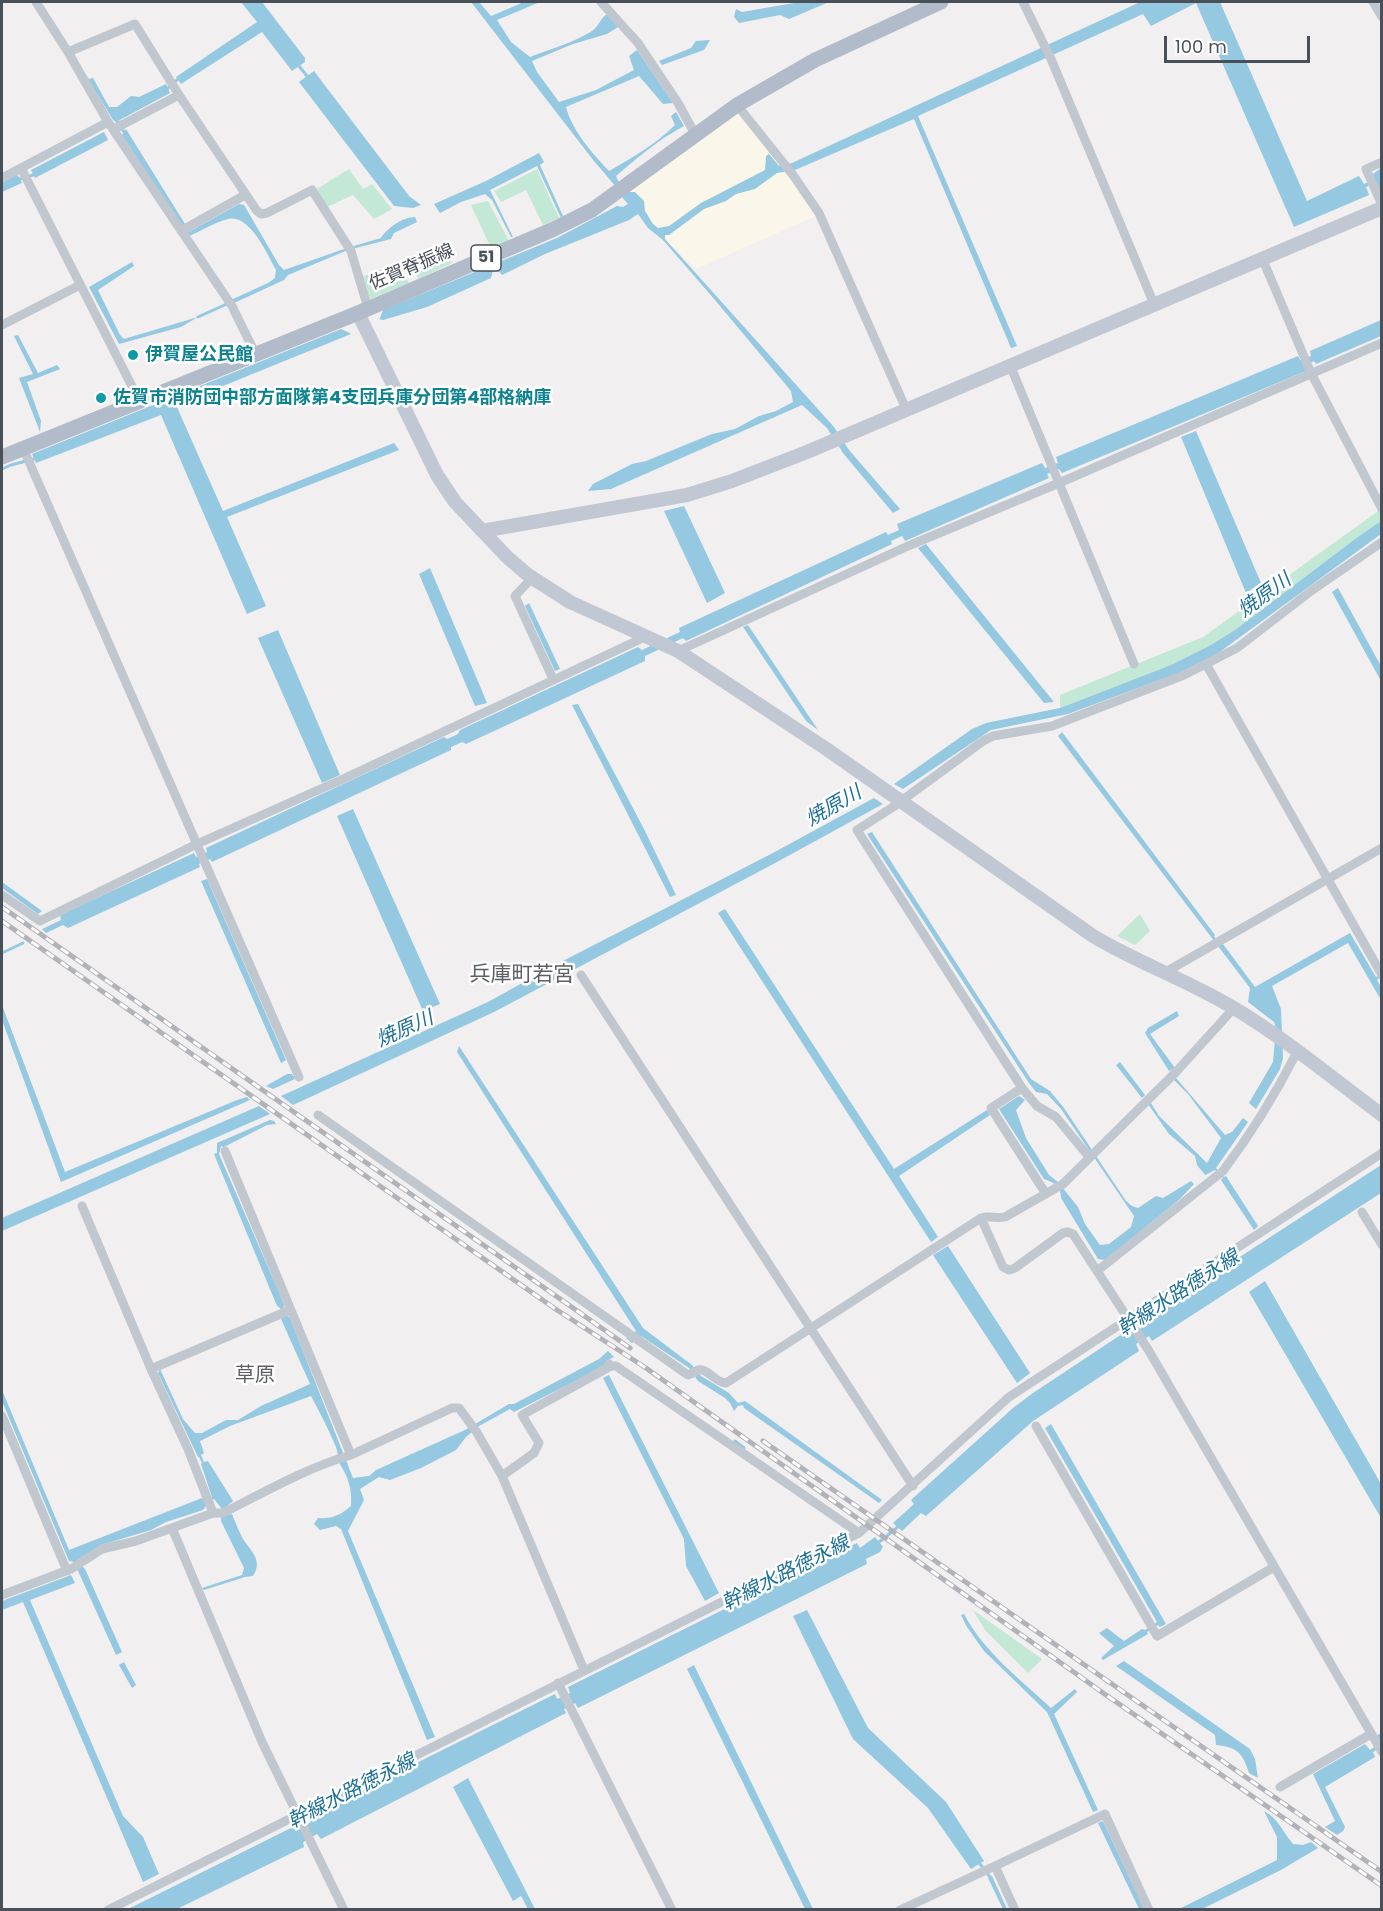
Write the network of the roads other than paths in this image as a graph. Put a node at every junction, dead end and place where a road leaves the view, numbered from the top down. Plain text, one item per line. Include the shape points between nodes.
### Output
1 (36, 2) edge
2 (601, 2) edge
3 (940, 2) edge
4 (1023, 2) edge
5 (1373, 2) edge
6 (1382, 17) edge
7 (68, 52) junction
8 (177, 92) junction
9 (737, 105) junction
10 (111, 125) junction
11 (695, 134) junction
12 (1382, 162) edge
13 (24, 174) junction
14 (2, 178) edge
15 (245, 195) junction
16 (1382, 206) edge
17 (185, 229) junction
18 (1262, 258) junction
19 (80, 285) junction
20 (1154, 304) junction
21 (363, 318) junction
22 (2, 325) edge
23 (1382, 343) edge
24 (255, 353) junction
25 (1010, 364) junction
26 (1311, 373) junction
27 (139, 400) junction
28 (906, 410) junction
29 (24, 451) junction
30 (2, 457) edge
31 (1059, 483) junction
32 (1382, 509) edge
33 (482, 531) junction
34 (1382, 542) edge
35 (532, 578) junction
36 (663, 643) junction
37 (1134, 664) dead end
38 (1206, 664) junction
39 (553, 679) junction
40 (900, 801) junction
41 (198, 848) junction
42 (1382, 848) edge
43 (1327, 879) junction
44 (2, 895) edge
45 (1164, 973) junction
46 (1381, 973) edge
47 (581, 975) dead end
48 (1234, 1008) junction
49 (1297, 1052) junction
50 (299, 1077) dead end
51 (1022, 1088) junction
52 (318, 1115) dead end
53 (1382, 1115) edge
54 (225, 1151) dead end
55 (1382, 1153) edge
56 (1089, 1157) junction
57 (1046, 1194) junction
58 (82, 1206) dead end
59 (1362, 1212) dead end
60 (981, 1218) junction
61 (1382, 1245) edge
62 (1097, 1271) junction
63 (290, 1310) junction
64 (1129, 1319) junction
65 (810, 1328) junction
66 (151, 1369) junction
67 (2, 1416) edge
68 (1036, 1426) dead end
69 (351, 1455) junction
70 (502, 1476) junction
71 (913, 1486) junction
72 (217, 1507) junction
73 (172, 1528) junction
74 (859, 1533) junction
75 (75, 1567) junction
76 (1274, 1567) junction
77 (2, 1594) edge
78 (584, 1670) junction
79 (558, 1683) junction
80 (1377, 1745) edge
81 (1280, 1787) dead end
82 (297, 1814) junction
83 (988, 1869) junction
84 (108, 1910) edge
85 (344, 1910) edge
86 (672, 1910) edge
87 (900, 1910) edge
88 (1014, 1910) edge
89 (1149, 1910) edge

1 - 7 street
2 - 11 street via 638,43
3 - 9 main road, 佐賀脊振線 / 51 via 815,60
4 - 20 street via 1051,59
5 - 6 street
7 - 8 street via 135,24
7 - 10 street
8 - 10 street via 124,124
8 - 15 street
9 - 11 main road, 佐賀脊振線 / 51
9 - 28 street via 819,213
10 - 13 street
10 - 17 street
11 - 21 main road, 佐賀脊振線 / 51 via 592,210
12 - 16 street via 1366,169
13 - 14 street
13 - 19 street
15 - 17 street
15 - 21 street via 261,214 312,190 350,248
16 - 18 street
17 - 24 street
18 - 20 street
18 - 26 street
19 - 22 street
19 - 27 street
20 - 25 street
21 - 24 main road, 佐賀脊振線 / 51
21 - 33 street via 436,475
23 - 26 street
24 - 27 main road, 佐賀脊振線 / 51
25 - 28 street
25 - 31 street
26 - 31 street
26 - 32 street
27 - 29 main road, 佐賀脊振線 / 51
28 - 33 street via 704,489 602,501 499,523
29 - 30 main road, 佐賀脊振線 / 51
29 - 41 street
31 - 36 street
31 - 37 street
33 - 35 street
34 - 38 street via 1237,648
35 - 36 street via 570,602
35 - 39 street via 516,596
36 - 39 street
36 - 40 street
38 - 40 street via 1052,726 993,736
38 - 43 street
39 - 41 street
40 - 45 street via 1093,936
40 - 51 street via 857,830
41 - 44 street via 40,921
41 - 50 street
42 - 43 street
43 - 45 street
43 - 46 street
45 - 48 street
47 - 65 street
48 - 49 street
48 - 56 street via 1175,1073
49 - 53 street
49 - 62 street via 1238,1152 1220,1173
51 - 56 street via 1037,1106 1056,1117
51 - 57 street via 992,1108
52 - 65 street via 688,1375 703,1370 726,1383
54 - 63 street
55 - 64 street
56 - 57 street via 1060,1186
57 - 60 street via 1001,1218
58 - 66 street
59 - 61 street
60 - 62 street via 1003,1267 1009,1270 1068,1232
60 - 65 street
62 - 64 street
63 - 66 street
63 - 69 street
64 - 71 street via 1009,1397
64 - 76 street
65 - 71 street
66 - 72 street
67 - 75 street
68 - 76 street via 1157,1636
69 - 70 street via 459,1408
69 - 72 street
70 - 74 street via 534,1453 539,1443 522,1415 610,1365
70 - 78 street
71 - 74 street
72 - 73 street
73 - 75 street via 102,1550
73 - 82 street via 262,1742
74 - 78 street
75 - 77 street
76 - 80 street
78 - 79 street
79 - 82 street
79 - 86 street
80 - 81 street
82 - 84 street
82 - 85 street
83 - 87 street
83 - 88 street
83 - 89 street via 1105,1814

